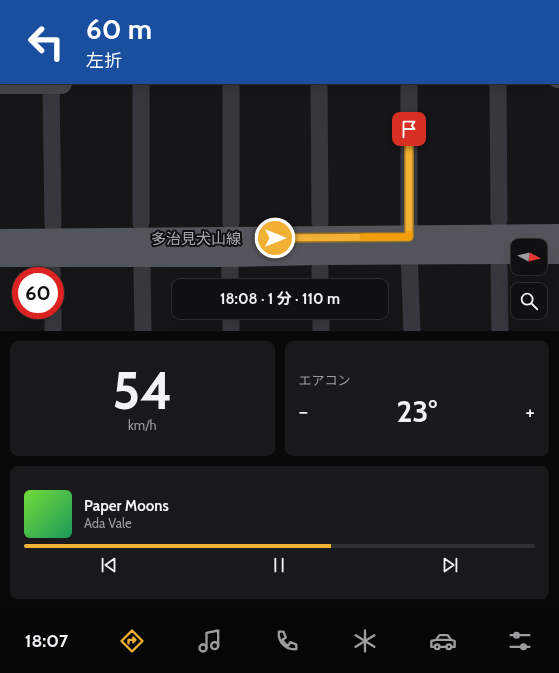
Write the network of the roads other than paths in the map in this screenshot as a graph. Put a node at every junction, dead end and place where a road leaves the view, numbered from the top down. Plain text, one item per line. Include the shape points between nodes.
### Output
1 (51, 84) edge
2 (141, 84) edge
3 (231, 84) edge
4 (319, 84) edge
5 (409, 84) edge
6 (498, 84) edge
7 (499, 220) dead end
8 (320, 222) dead end
9 (141, 223) dead end
10 (231, 223) dead end
11 (53, 225) dead end
12 (559, 235) edge
13 (0, 240) edge
14 (409, 245) junction
15 (511, 252) edge
16 (547, 253) edge
17 (559, 253) edge
18 (0, 256) edge
19 (499, 266) dead end
20 (230, 268) dead end
21 (320, 268) dead end
22 (142, 269) dead end
23 (230, 279) edge
24 (320, 279) edge
25 (53, 319) edge
26 (231, 319) edge
27 (320, 319) edge
28 (53, 331) edge
29 (143, 331) edge
30 (231, 331) edge
31 (321, 331) edge
32 (412, 331) edge
33 (500, 331) edge

1 - 11 street
2 - 9 street
3 - 10 street
4 - 8 street
5 - 14 street
6 - 7 street
12 - 14 main road, 多治見犬山線
13 - 14 main road, 多治見犬山線
14 - 15 main road, 多治見犬山線
14 - 18 main road, 多治見犬山線 via 319,254
14 - 32 street
16 - 17 main road
19 - 33 street
20 - 23 street
21 - 24 street
22 - 29 street
25 - 28 street
26 - 30 street
27 - 31 street

